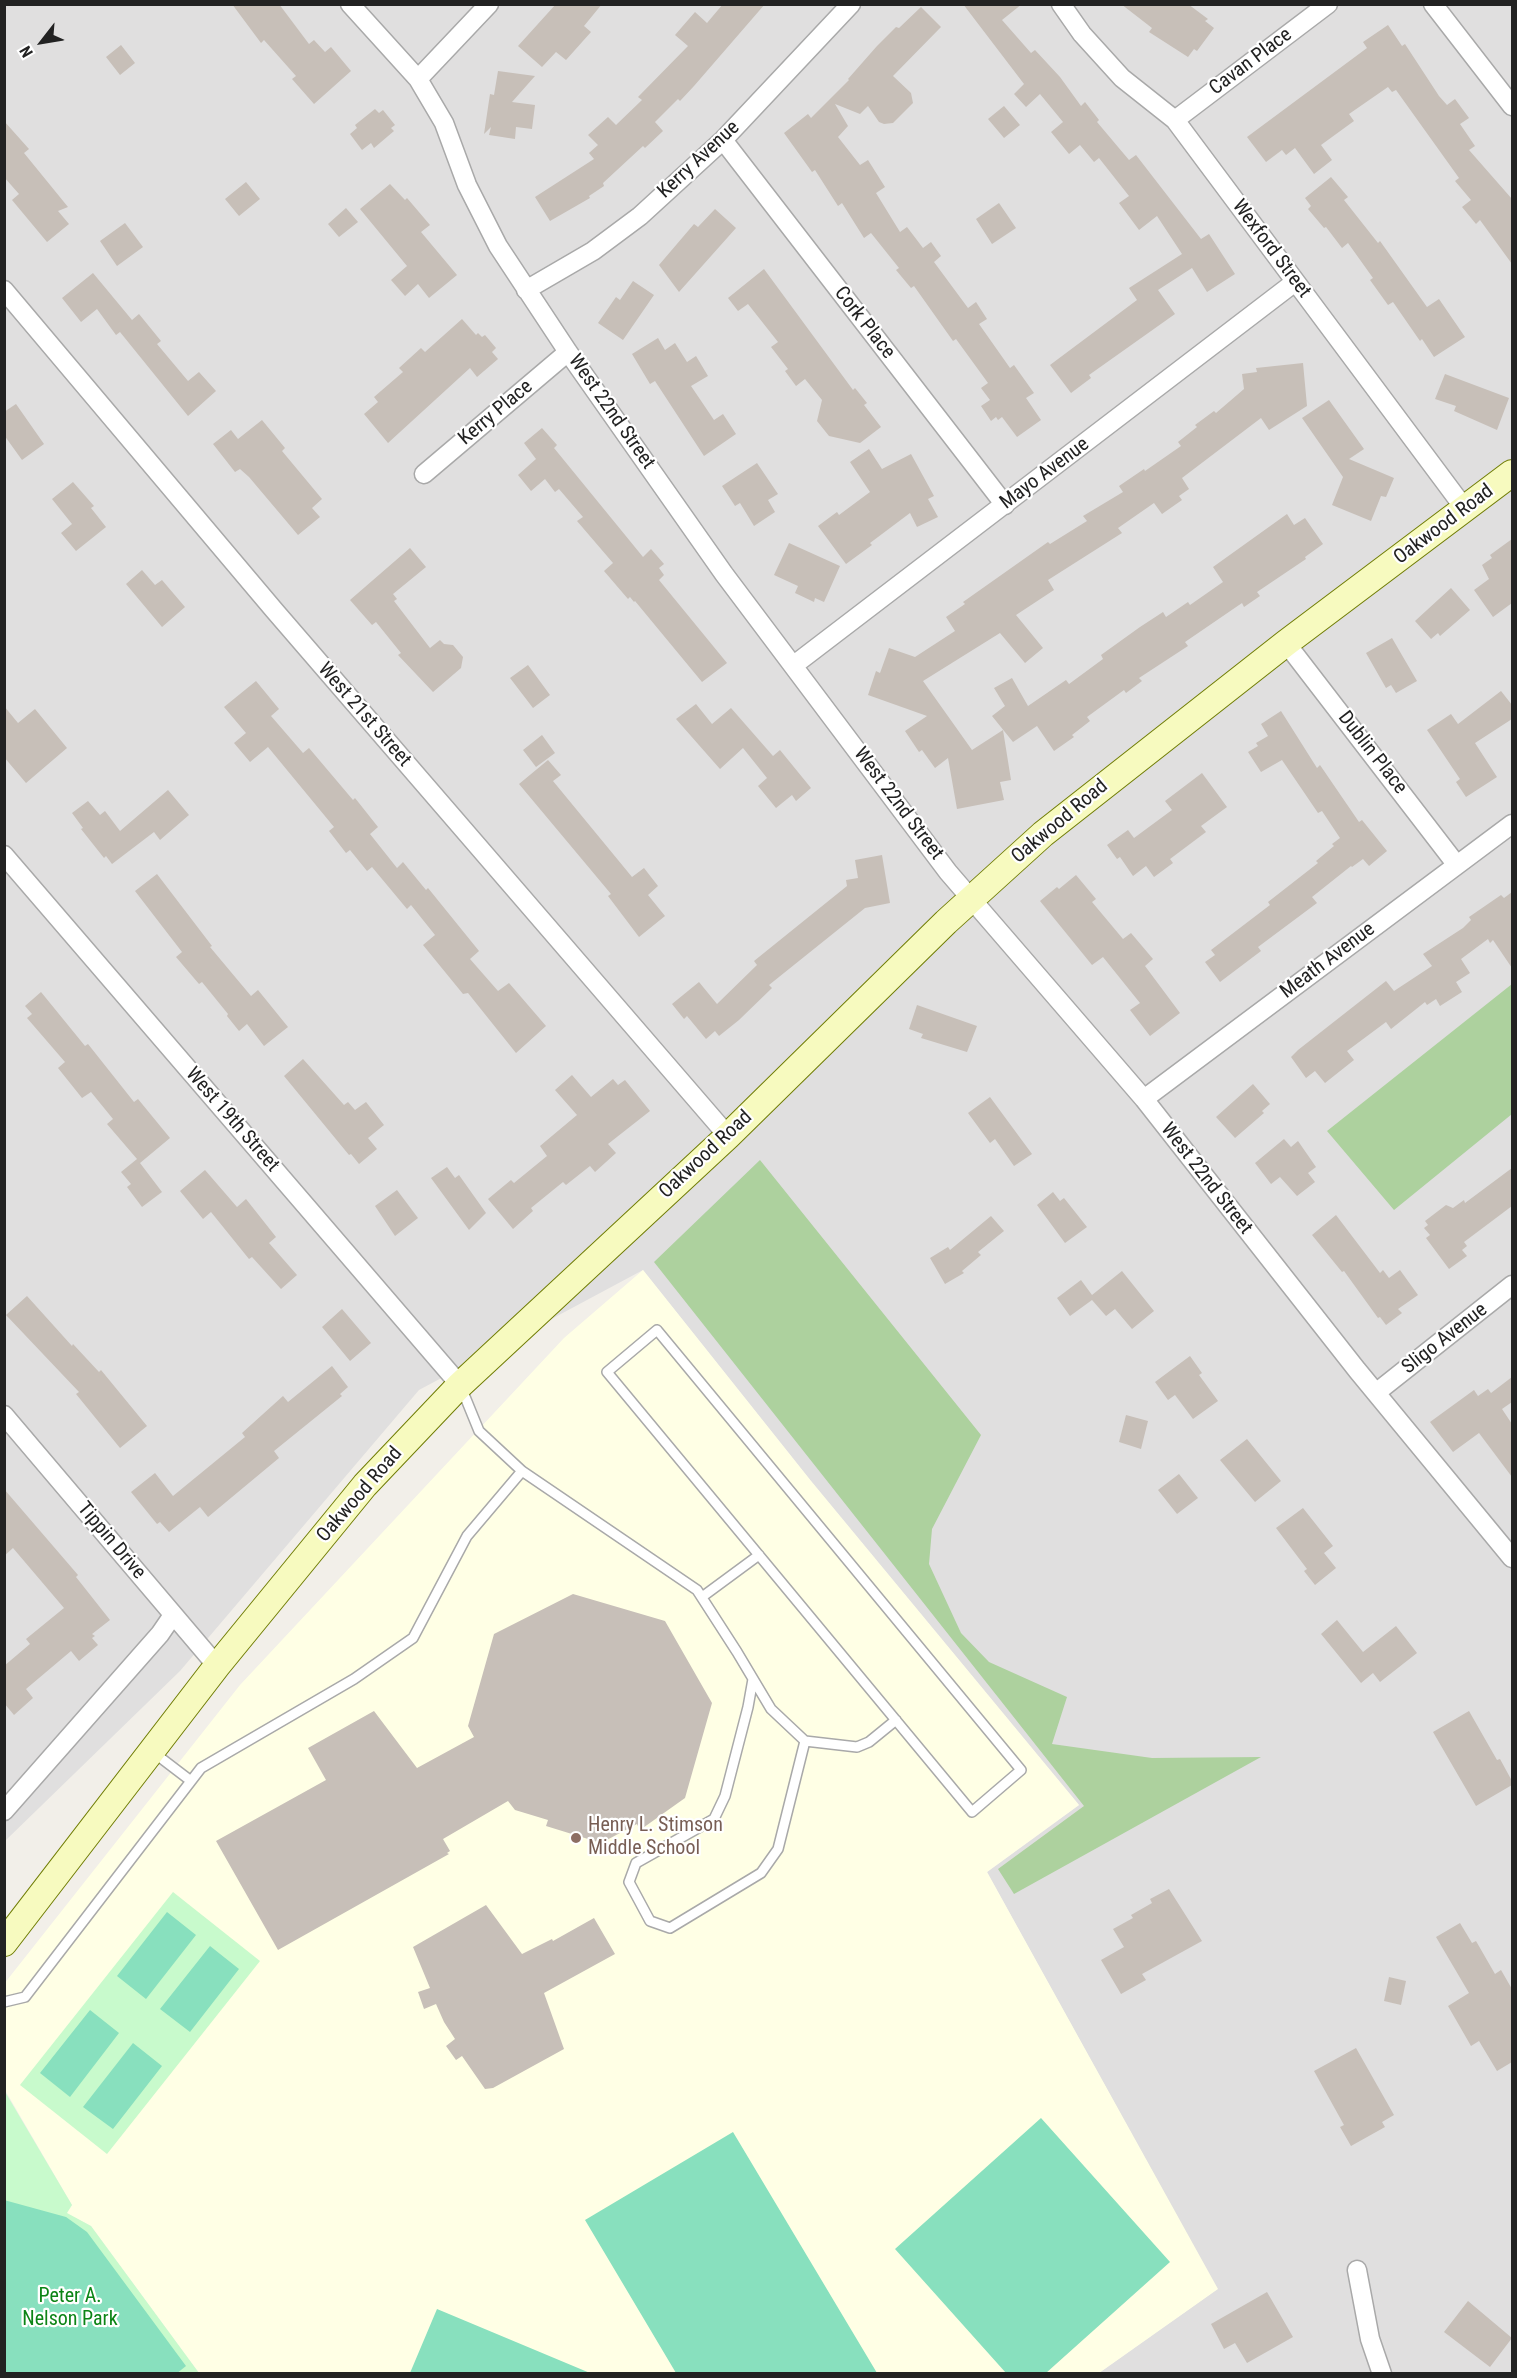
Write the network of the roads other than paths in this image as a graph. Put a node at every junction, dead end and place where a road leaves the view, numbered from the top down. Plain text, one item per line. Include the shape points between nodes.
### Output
1 (350, 4) edge
2 (489, 4) edge
3 (850, 4) edge
4 (1061, 4) edge
5 (1328, 4) edge
6 (1433, 4) edge
7 (418, 79) junction
8 (1512, 106) edge
9 (1175, 120) junction
10 (723, 140) junction
11 (1295, 282) junction
12 (4, 290) edge
13 (526, 290) junction
14 (568, 352) junction
15 (1512, 473) edge
16 (424, 474) dead end
17 (1005, 505) junction
18 (1465, 509) junction
19 (1286, 643) junction
20 (794, 665) junction
21 (1512, 824) edge
22 (4, 855) edge
23 (1456, 864) junction
24 (970, 900) junction
25 (1144, 1099) junction
26 (728, 1136) junction
27 (1512, 1285) edge
28 (460, 1385) junction
29 (1377, 1392) junction
30 (4, 1415) edge
31 (522, 1471) junction
32 (759, 1555) junction
33 (1512, 1558) edge
34 (702, 1597) junction
35 (173, 1615) junction
36 (217, 1666) junction
37 (753, 1679) junction
38 (896, 1720) junction
39 (805, 1741) junction
40 (153, 1752) junction
41 (191, 1781) junction
42 (4, 1811) edge
43 (4, 1943) edge
44 (4, 2002) edge
45 (1357, 2270) dead end
46 (1382, 2373) edge

1 - 7 street, West 22nd Street
2 - 7 street
3 - 10 street, Kerry Avenue
4 - 9 street, Wexford Street via 1122,78
5 - 9 street, Cavan Place
6 - 8 street
7 - 13 street, West 22nd Street via 444,123 467,184 498,246
9 - 11 street, Wexford Street
10 - 13 street, Kerry Avenue via 630,223 593,251
10 - 17 street, Cork Place
11 - 17 street, Mayo Avenue
11 - 18 street, Wexford Street
12 - 26 street, West 21st Street
13 - 14 street, West 22nd Street
14 - 16 street, Kerry Place
14 - 20 street, West 22nd Street via 724,574
15 - 18 main road, Oakwood Road
17 - 20 street, Mayo Avenue
18 - 19 main road, Oakwood Road
19 - 23 street, Dublin Place
19 - 24 main road, Oakwood Road via 1076,807
20 - 24 street, West 22nd Street
21 - 23 street, Meath Avenue
22 - 28 street, West 19th Street
23 - 25 street, Meath Avenue
24 - 25 street, West 22nd Street
24 - 26 main road, Oakwood Road
25 - 29 street, West 22nd Street
26 - 28 main road, Oakwood Road
27 - 29 street, Sligo Avenue
28 - 31 lane via 479,1431
28 - 36 main road, Oakwood Road via 365,1485
29 - 33 street, West 22nd Street
30 - 35 street, Tippin Drive
31 - 34 lane
31 - 41 lane via 467,1536 412,1638 354,1679 201,1768
32 - 34 lane
32 - 38 lane
32 - 38 lane via 607,1372 657,1330 1021,1770 972,1812
34 - 37 lane
35 - 36 street, Tippin Drive
35 - 42 street
36 - 40 main road, Oakwood Road
37 - 39 lane via 771,1709
37 - 39 lane via 725,1796 714,1819 636,1863 629,1882 650,1921 670,1928 761,1874 778,1849
38 - 39 lane via 857,1747
40 - 41 lane
40 - 43 main road, Oakwood Road
41 - 44 lane via 26,1997
45 - 46 street via 1370,2339

